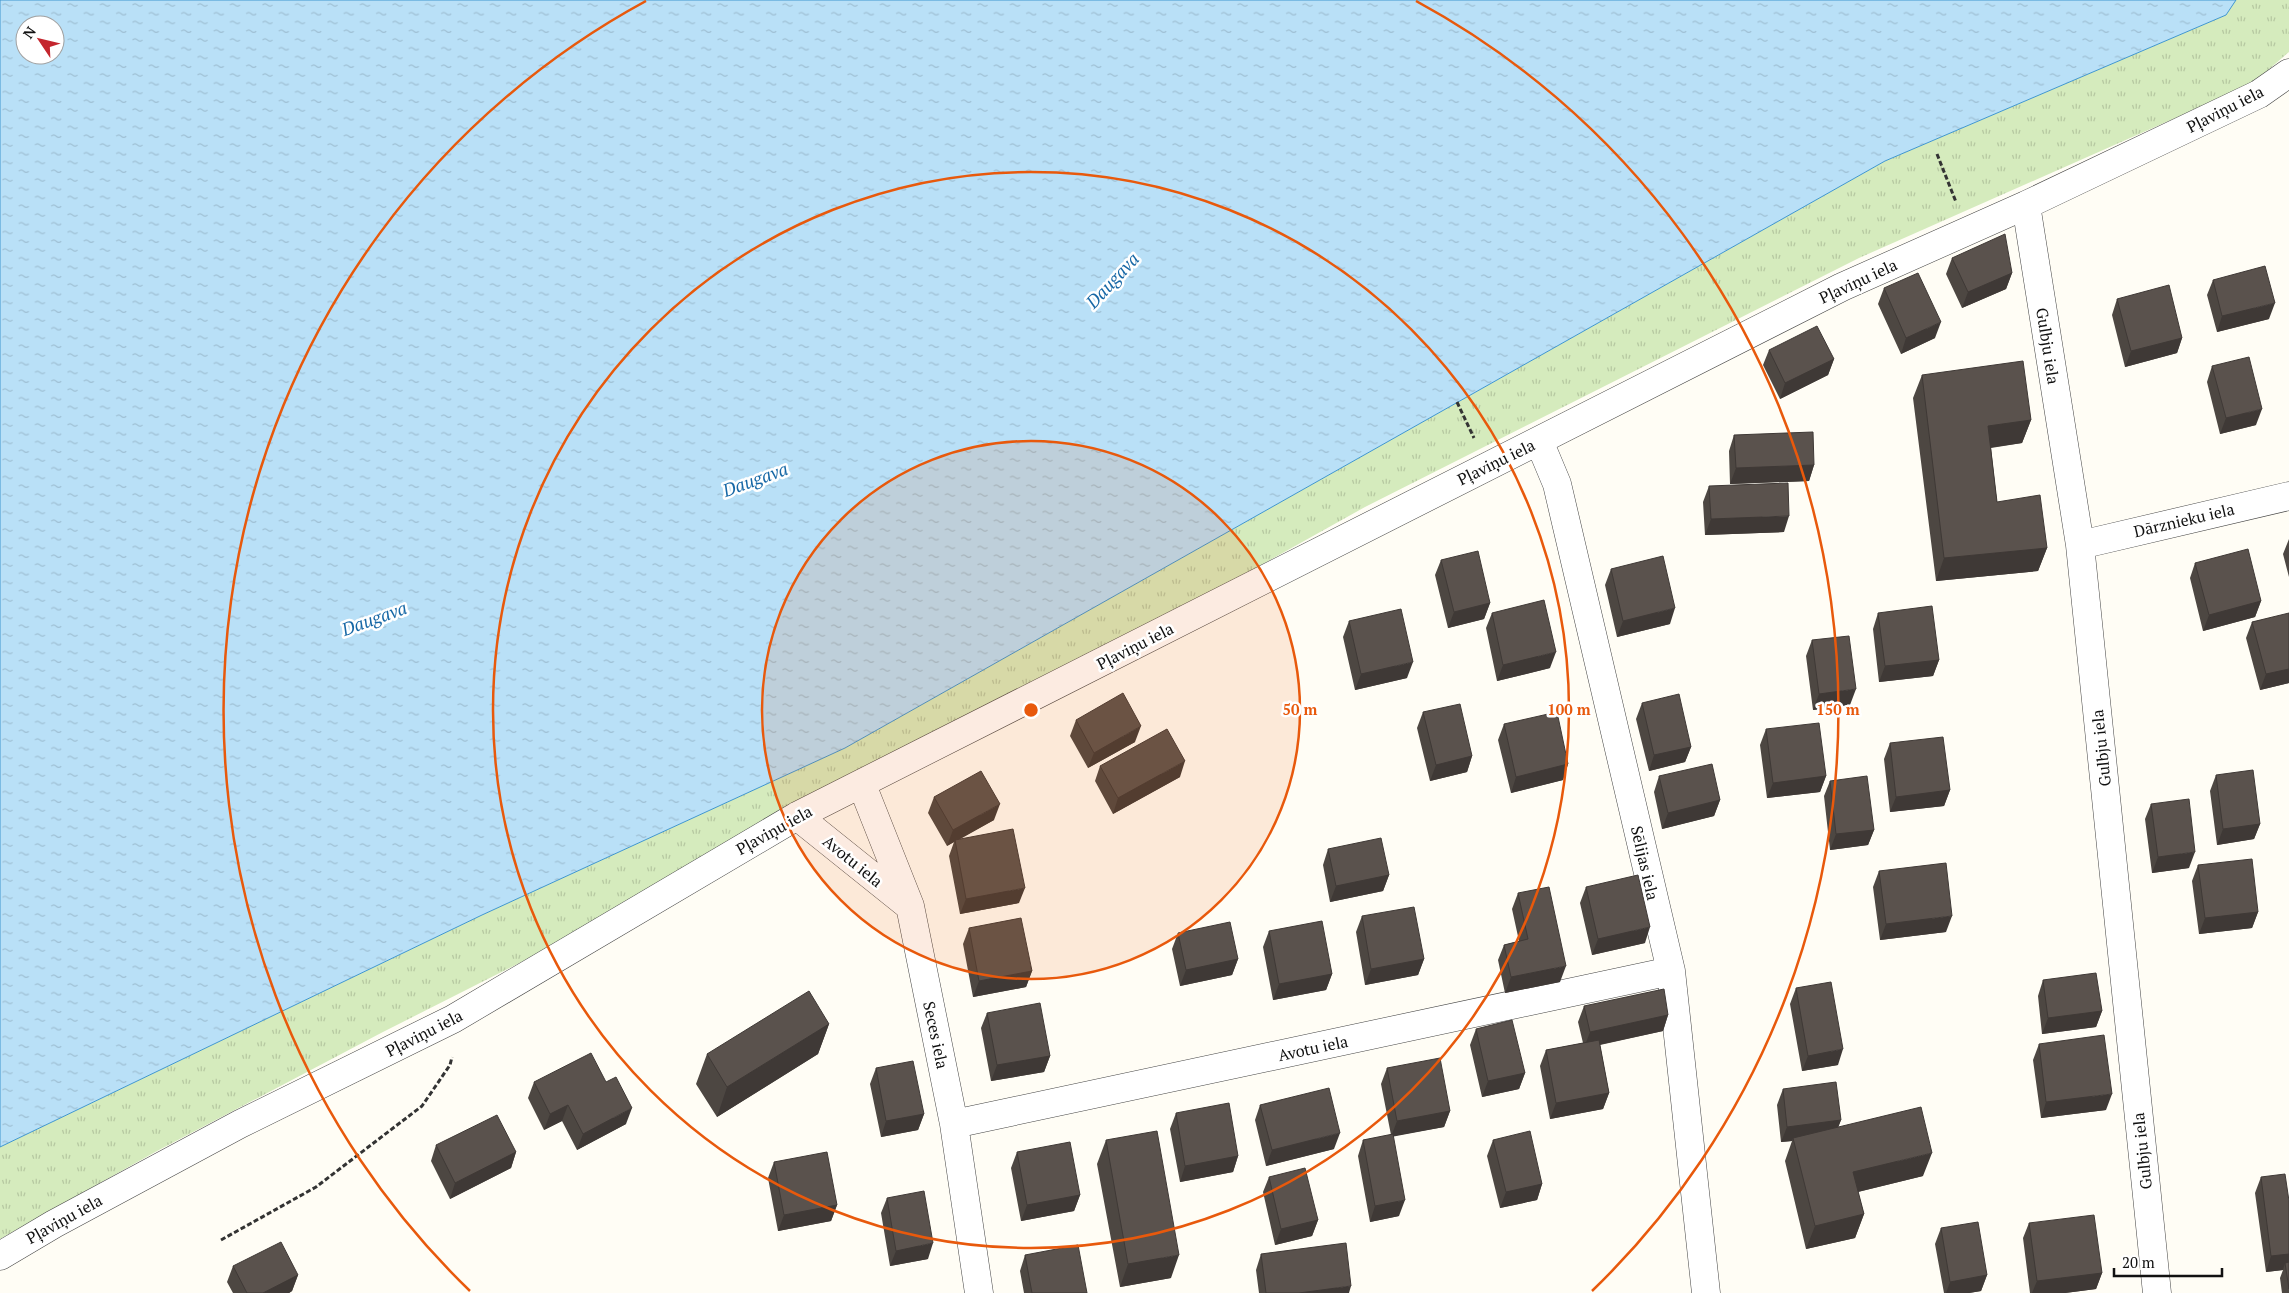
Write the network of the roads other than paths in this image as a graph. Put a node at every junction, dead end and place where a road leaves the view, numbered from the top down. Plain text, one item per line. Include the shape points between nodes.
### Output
1 (2289, 73) edge
2 (2026, 205) junction
3 (1539, 441) junction
4 (2289, 496) edge
5 (2080, 545) junction
6 (862, 785) junction
7 (797, 816) junction
8 (910, 906) junction
9 (1671, 971) junction
10 (954, 1124) junction
11 (0, 1256) edge
12 (979, 1293) edge
13 (1706, 1293) edge
14 (2157, 1293) edge

1 - 2 street, Pļaviņu iela via 2258,94
2 - 3 street, Pļaviņu iela via 1842,287
2 - 5 street, Gulbju iela
3 - 6 street, Pļaviņu iela
3 - 9 street, Sēlijas iela via 1557,484
4 - 5 street, Dārznieku iela
5 - 14 street, Gulbju iela
6 - 7 street, Pļaviņu iela
6 - 8 street, Seces iela
7 - 8 street, Avotu iela
7 - 11 street, Pļaviņu iela via 453,1019 240,1124
8 - 10 street, Seces iela
9 - 10 street, Avotu iela
9 - 13 street, Sēlijas iela
10 - 12 street, Seces iela

